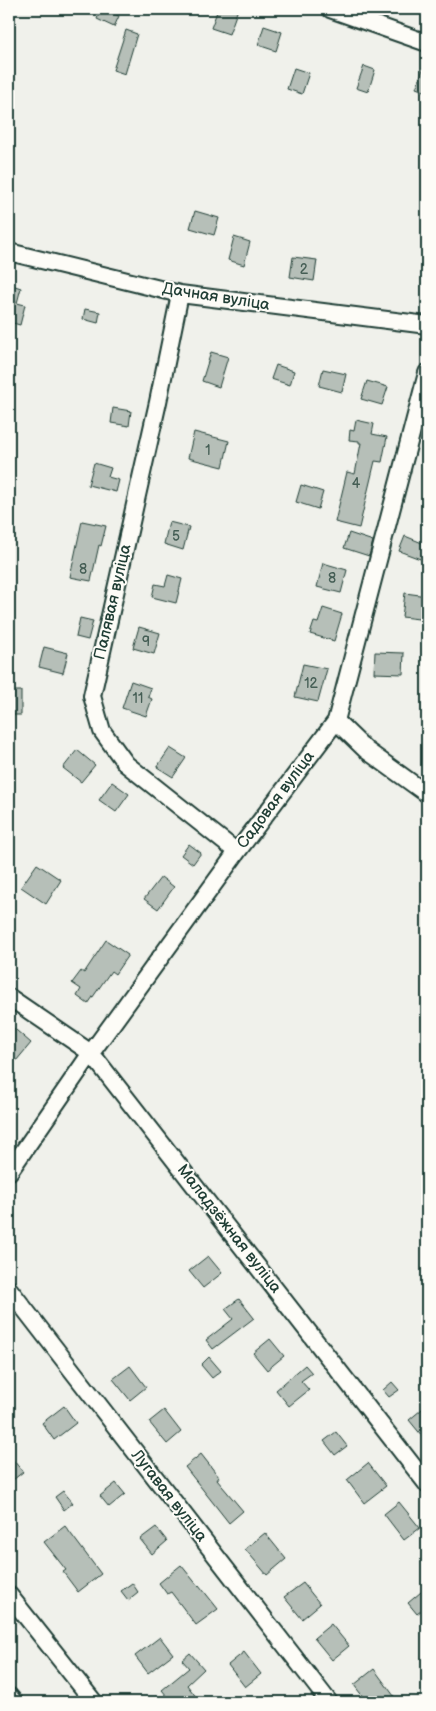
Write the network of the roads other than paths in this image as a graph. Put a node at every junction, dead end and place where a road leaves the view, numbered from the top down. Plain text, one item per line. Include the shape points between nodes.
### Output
1 (330, 9) edge
2 (427, 43) edge
3 (9, 252) edge
4 (180, 294) junction
5 (427, 324) edge
6 (427, 373) edge
7 (336, 721) junction
8 (427, 794) edge
9 (237, 852) junction
10 (9, 997) edge
11 (91, 1053) junction
12 (9, 1172) edge
13 (9, 1289) edge
14 (427, 1484) edge
15 (9, 1595) edge
16 (9, 1696) edge
17 (14, 1702) edge
18 (94, 1702) edge
19 (329, 1702) edge

1 - 2 street
3 - 4 street, Дачная вуліца
4 - 5 street, Дачная вуліца
4 - 9 street, Палявая вуліца via 92,696 102,731 126,764
6 - 7 street, Садовая вуліца
7 - 8 street via 366,750
7 - 9 street, Садовая вуліца
9 - 11 street, Садовая вуліца
10 - 11 street, Маладзёжная вуліца
11 - 12 street, Садовая вуліца
11 - 14 street, Маладзёжная вуліца
13 - 19 street, Лугавая вуліца
15 - 18 street
16 - 17 street

